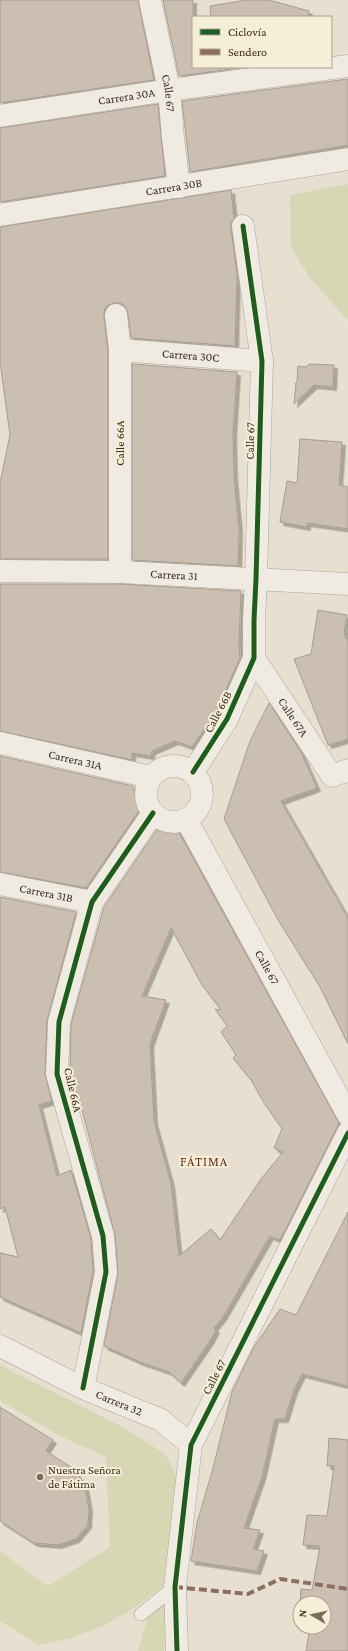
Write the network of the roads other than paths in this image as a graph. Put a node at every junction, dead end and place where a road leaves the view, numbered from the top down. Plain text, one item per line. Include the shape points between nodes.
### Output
1 (150, 0) edge
2 (348, 66) edge
3 (169, 90) junction
4 (0, 116) edge
5 (348, 159) edge
6 (179, 187) junction
7 (0, 214) edge
8 (243, 226) dead end
9 (116, 315) dead end
10 (120, 350) junction
11 (262, 361) junction
12 (0, 571) edge
13 (120, 572) junction
14 (256, 578) junction
15 (348, 584) edge
16 (254, 658) junction
17 (0, 743) edge
18 (193, 772) junction
19 (340, 773) edge
20 (151, 777) junction
21 (153, 813) junction
22 (186, 819) junction
23 (0, 884) edge
24 (92, 902) junction
25 (348, 1115) edge
26 (348, 1133) edge
27 (0, 1346) edge
28 (83, 1388) junction
29 (191, 1445) junction
30 (175, 1587) junction
31 (141, 1614) dead end
32 (176, 1651) edge

1 - 3 street, Calle 67
2 - 3 street, Carrera 30A
3 - 4 street, Carrera 30A
3 - 6 street, Calle 67
5 - 6 street, Carrera 30B
6 - 7 street, Carrera 30B
8 - 11 street, Calle 67
9 - 10 street, Calle 66A
10 - 11 street, Carrera 30C
10 - 13 street, Calle 66A
11 - 14 street, Calle 67
12 - 13 street, Carrera 31
13 - 14 street, Carrera 31
14 - 15 street, Carrera 31
14 - 16 street, Calle 67
16 - 18 street, Calle 66B via 228,719
16 - 19 street, Calle 67A
17 - 20 street, Carrera 31A
18 - 20 street via 185,767 166,766
18 - 22 street via 199,780 202,798 194,814
20 - 21 street via 146,795
21 - 22 street via 169,822
21 - 24 street, Calle 66A
22 - 25 street, Calle 67
23 - 24 street, Carrera 31B
24 - 28 street, Calle 66A via 58,1022 57,1074 103,1236 106,1272
26 - 29 street, Calle 67
27 - 28 street, Carrera 32
28 - 29 street, Carrera 32 via 161,1420
29 - 30 street, Calle 67
30 - 31 lane
30 - 32 street, Calle 67

